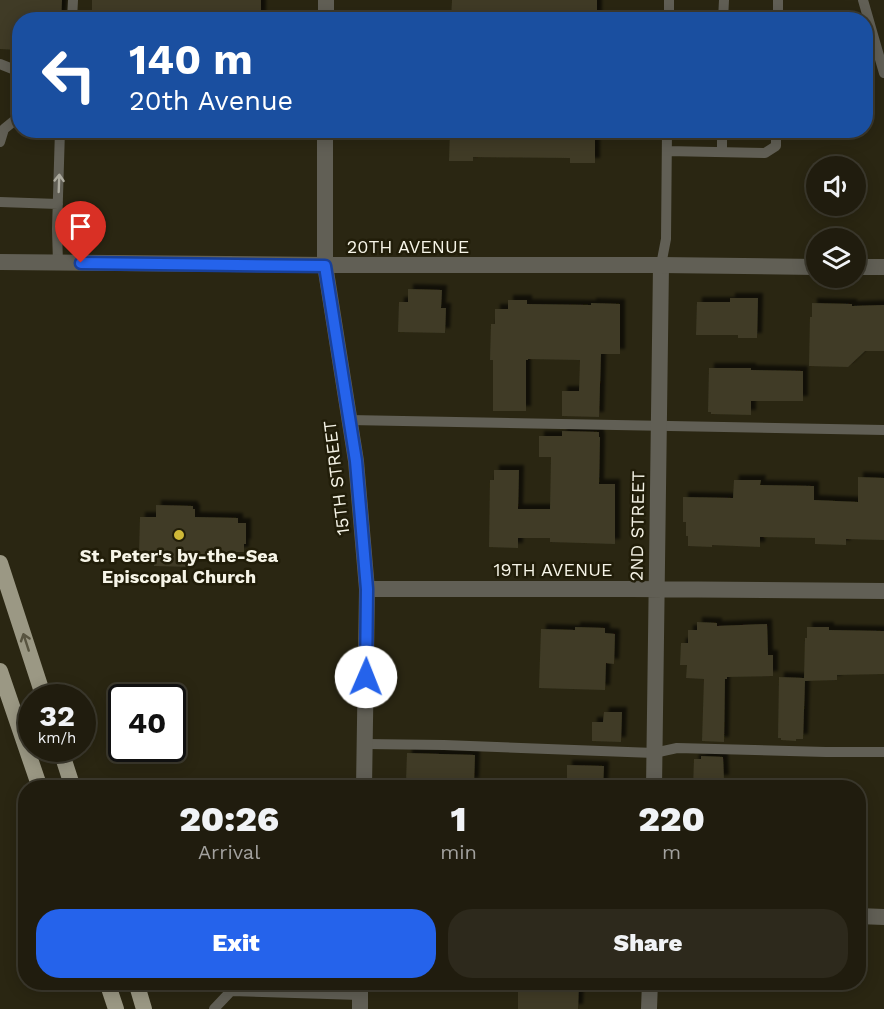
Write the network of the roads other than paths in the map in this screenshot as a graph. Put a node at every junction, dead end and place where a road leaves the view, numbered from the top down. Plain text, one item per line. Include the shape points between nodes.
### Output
1 (873, 35) edge
2 (884, 73) edge
3 (12, 122) edge
4 (60, 138) edge
5 (325, 138) edge
6 (668, 138) edge
7 (722, 138) edge
8 (776, 138) edge
9 (0, 142) edge
10 (667, 151) junction
11 (722, 153) junction
12 (0, 202) edge
13 (58, 204) junction
14 (0, 262) edge
15 (58, 262) junction
16 (662, 265) junction
17 (325, 266) junction
18 (806, 267) edge
19 (866, 267) edge
20 (884, 267) edge
21 (349, 420) junction
22 (659, 426) junction
23 (884, 430) edge
24 (0, 563) edge
25 (367, 589) junction
26 (656, 589) junction
27 (884, 591) edge
28 (0, 671) edge
29 (39, 684) edge
30 (365, 744) junction
31 (884, 752) edge
32 (654, 753) junction
33 (65, 762) edge
34 (37, 780) edge
35 (70, 780) edge
36 (364, 780) edge
37 (654, 780) edge
38 (866, 916) edge
39 (884, 917) edge
40 (109, 990) edge
41 (138, 990) edge
42 (650, 990) edge
43 (360, 996) edge
44 (116, 1009) edge
45 (144, 1009) edge
46 (214, 1009) edge
47 (649, 1009) edge

1 - 2 lane
3 - 9 lane via 4,129
13 -> 4 lane
5 - 17 street, 15TH STREET
6 - 10 lane
7 - 11 lane
8 - 11 lane via 776,146 765,153
10 - 11 lane
10 - 16 lane
12 - 13 lane
13 - 15 lane
14 - 15 street, 20TH AVENUE
15 - 17 street, 20TH AVENUE
16 - 17 street, 20TH AVENUE
16 - 18 street, 20TH AVENUE
16 - 22 street, 2ND STREET
17 - 21 street, 15TH STREET
19 - 20 street
21 - 22 lane
21 - 25 street, 15TH STREET
22 - 23 lane
22 - 26 street, 2ND STREET
29 -> 24 main road
25 - 26 street, 19TH AVENUE
25 - 30 street, 15TH STREET
26 - 27 street, 19TH AVENUE
26 - 32 street, 2ND STREET
28 - 34 main road
30 - 32 lane
30 - 36 street, 15TH STREET
31 - 32 lane via 677,748
32 - 37 street, 2ND STREET
33 - 35 main road
38 - 39 street
40 - 44 main road
41 - 45 main road
42 - 47 street
43 - 46 lane via 231,991

